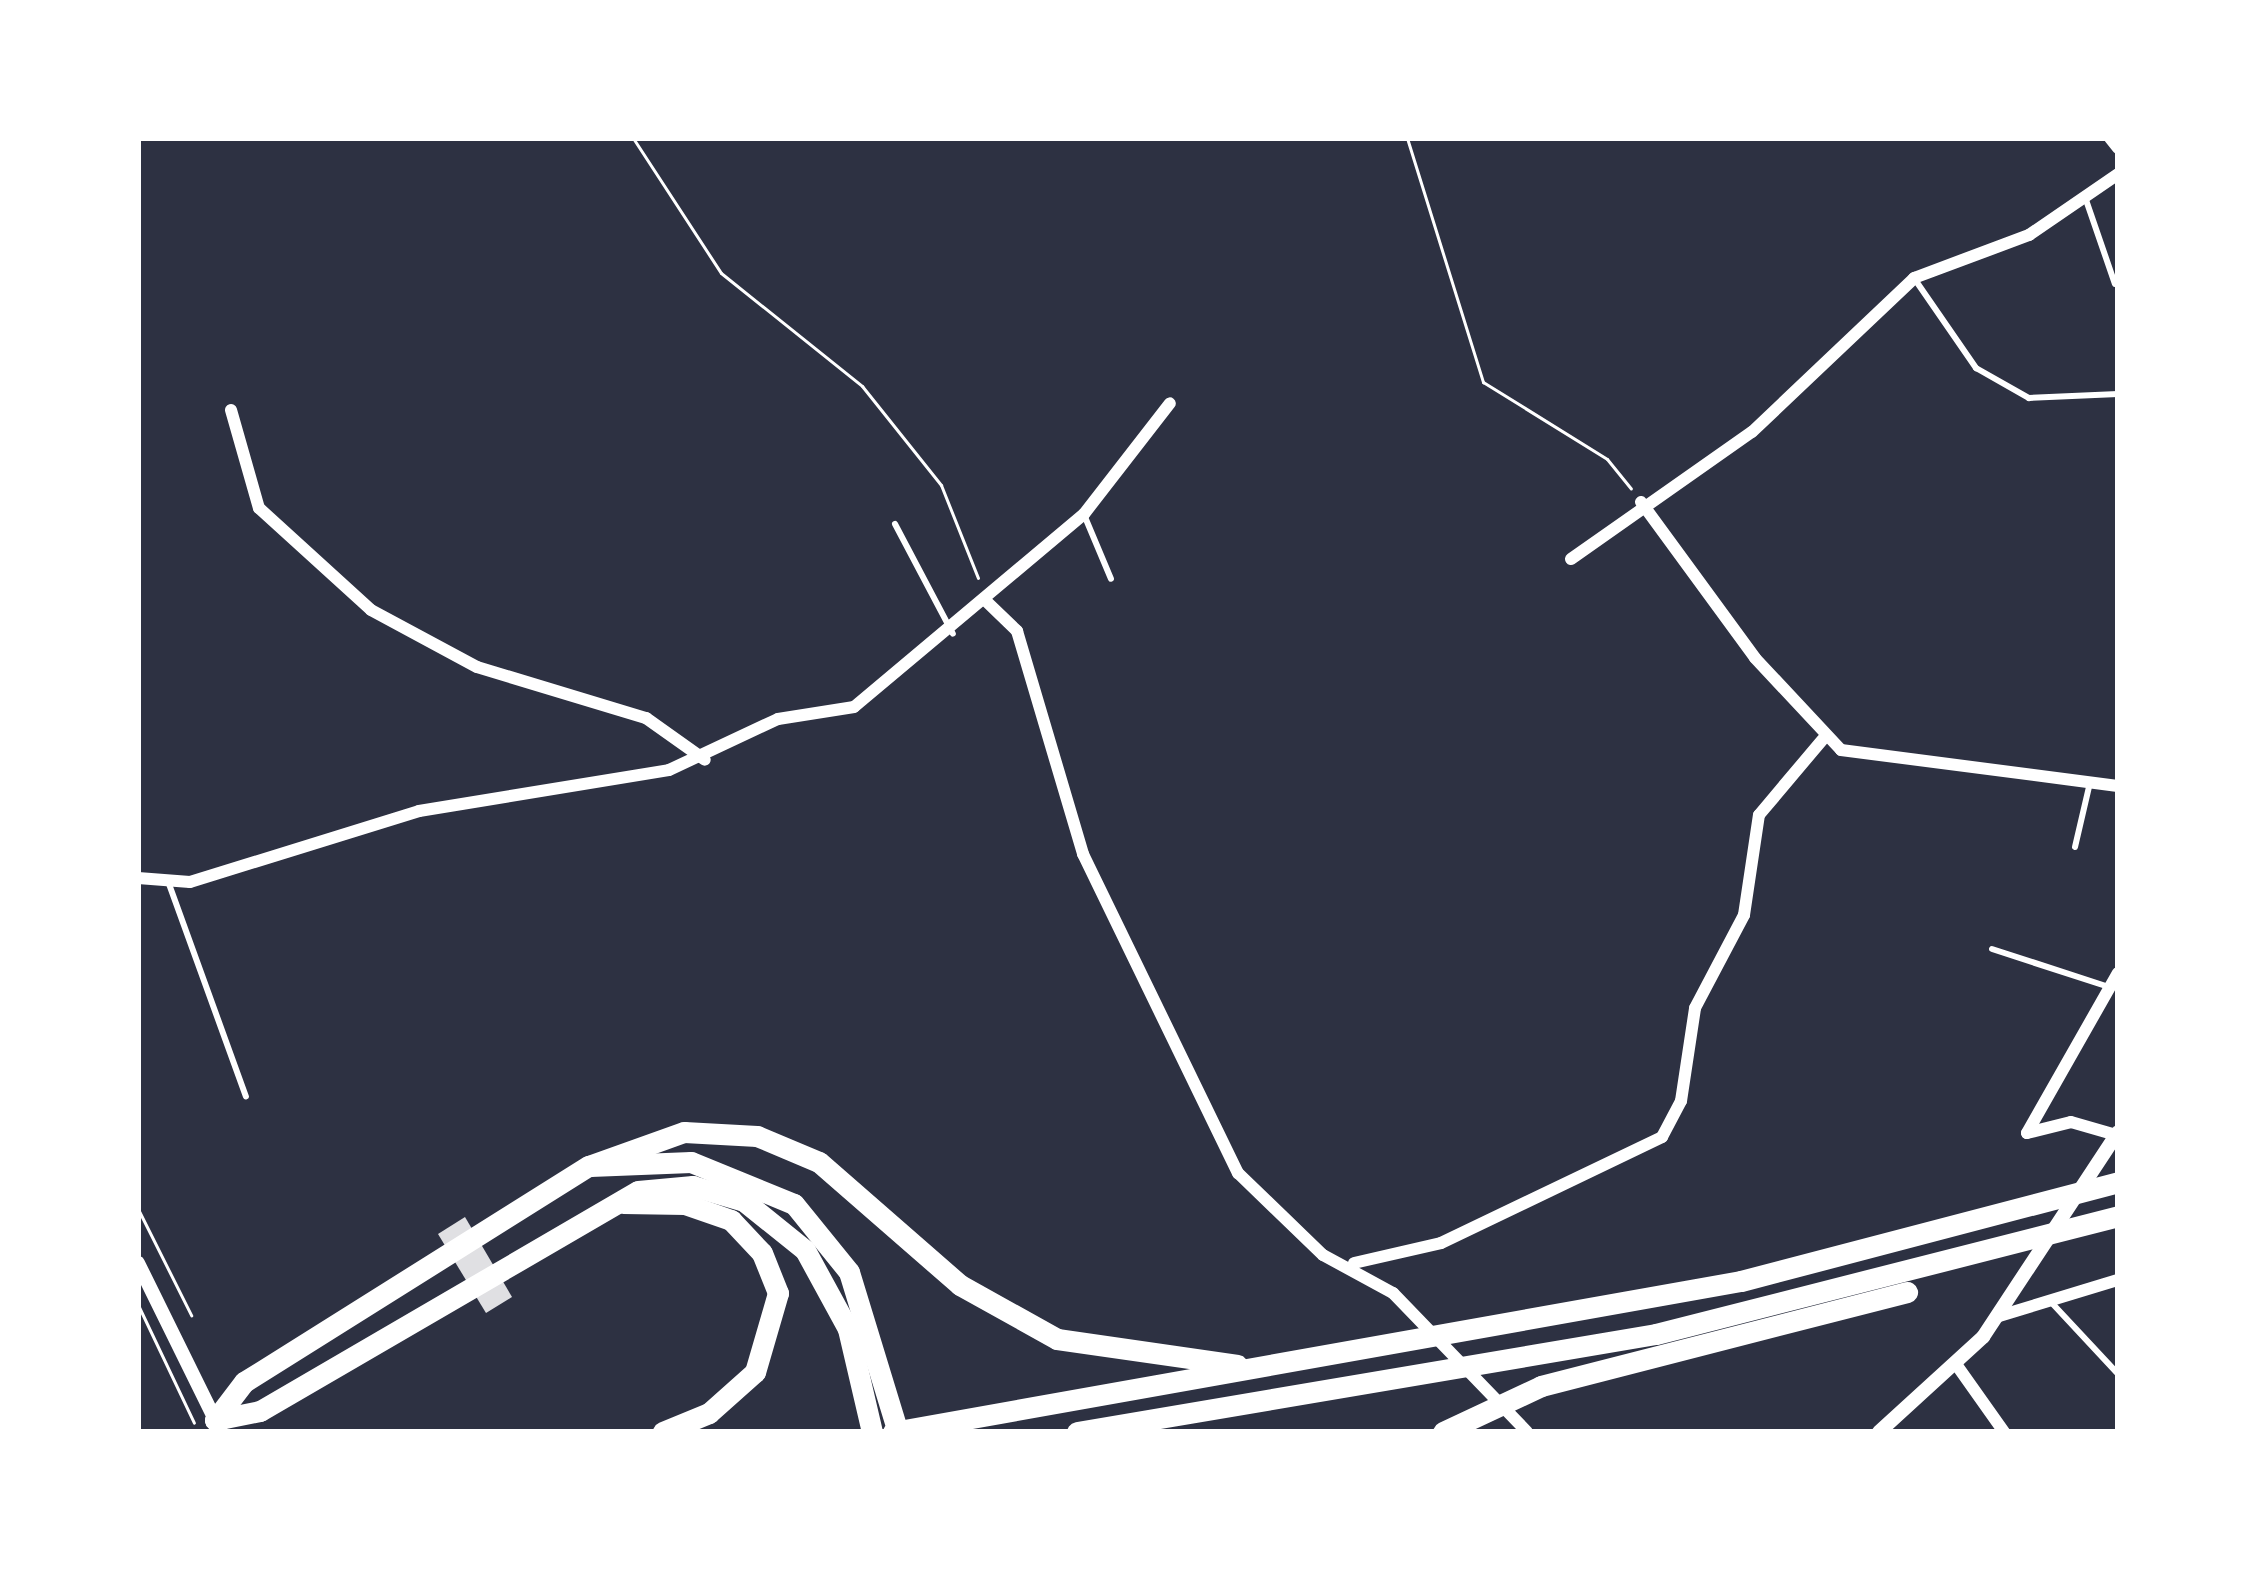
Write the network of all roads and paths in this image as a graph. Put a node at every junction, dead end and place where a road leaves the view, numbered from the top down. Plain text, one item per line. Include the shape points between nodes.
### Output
1 (634, 138) edge
2 (1407, 138) edge
3 (2110, 138) edge
4 (2118, 148) edge
5 (2118, 174) edge
6 (2085, 197) junction
7 (1914, 278) junction
8 (2115, 284) dead end
9 (2118, 394) edge
10 (1170, 404) dead end
11 (231, 410) dead end
12 (1641, 502) junction
13 (1084, 514) junction
14 (896, 524) dead end
15 (1571, 559) dead end
16 (1111, 579) dead end
17 (987, 602) junction
18 (952, 634) junction
19 (1823, 740) junction
20 (705, 760) junction
21 (2118, 786) edge
22 (2089, 787) junction
23 (2075, 847) dead end
24 (138, 878) edge
25 (168, 880) junction
26 (1992, 950) dead end
27 (2118, 973) edge
28 (2109, 987) junction
29 (246, 1097) dead end
30 (2117, 1134) edge
31 (589, 1166) junction
32 (2118, 1182) edge
33 (622, 1203) junction
34 (138, 1209) edge
35 (2114, 1218) edge
36 (138, 1263) edge
37 (1354, 1263) junction
38 (2118, 1280) edge
39 (2048, 1298) junction
40 (138, 1306) edge
41 (191, 1316) dead end
42 (1996, 1317) junction
43 (1237, 1365) junction
44 (1958, 1367) junction
45 (2118, 1374) edge
46 (211, 1428) edge
47 (1446, 1430) edge
48 (663, 1432) edge
49 (872, 1432) edge
50 (896, 1432) edge
51 (1076, 1432) edge
52 (1527, 1432) edge
53 (1879, 1432) edge
54 (2004, 1432) edge

1 - 17 path via 721,273 862,386 941,485
2 - 12 path via 1483,382 1607,459
3 - 4 street
5 - 6 street
6 - 7 street via 2030,235
6 - 8 lane
7 - 9 lane via 1976,368 2029,398
7 - 12 street via 1752,432
10 - 13 street
11 - 20 street via 259,508 371,610 477,667 646,718
12 - 15 street
12 - 19 street via 1755,658 1817,713
13 - 16 lane
13 - 17 street
14 - 18 lane
17 - 18 street
17 - 37 street via 1017,631 1082,854 1223,1148 1287,1227
18 - 20 street via 854,707 778,719
19 - 22 street via 1855,756
19 - 37 street via 1759,814 1744,915 1695,1007 1681,1101 1662,1137 1442,1243
20 - 25 street via 419,811
21 - 22 street
22 - 23 lane
24 - 25 street
25 - 29 lane
26 - 28 lane
27 - 28 street
28 - 30 street via 2027,1133 2071,1122
30 - 42 street
31 - 43 highway via 669,1134 757,1136 849,1182 960,1285 1020,1323 1092,1349 1203,1352
31 - 46 highway via 244,1382
31 - 50 highway via 718,1167 804,1213 862,1302
32 - 43 highway via 1811,1266
33 - 46 highway via 260,1411
33 - 48 highway via 685,1204 731,1220 762,1252 778,1293 755,1372 709,1413
33 - 49 highway via 693,1186 744,1201 788,1231 848,1329
34 - 41 path
35 - 47 highway via 2010,1262 1541,1386
35 - 51 highway via 1808,1301
36 - 46 street
37 - 52 street
38 - 39 street
39 - 42 street
39 - 45 lane
40 - 46 path
42 - 44 street
43 - 50 highway
44 - 53 street
44 - 54 street

